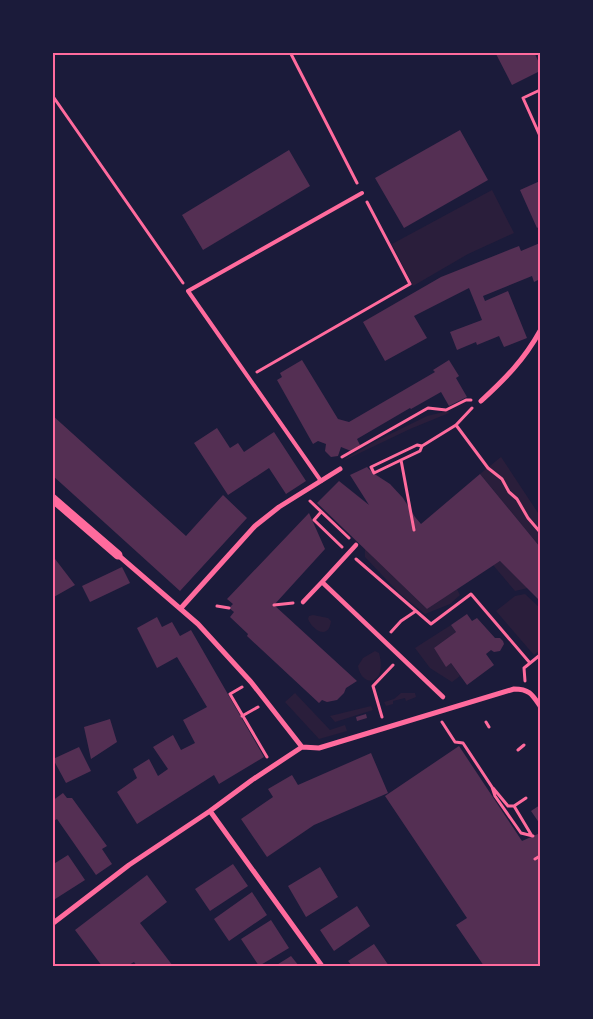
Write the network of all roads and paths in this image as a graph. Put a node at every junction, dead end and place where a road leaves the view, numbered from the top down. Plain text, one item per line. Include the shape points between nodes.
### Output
1 (290, 52) edge
2 (540, 90) edge
3 (52, 95) edge
4 (540, 136) edge
5 (362, 193) junction
6 (188, 291) junction
7 (540, 331) edge
8 (248, 377) junction
9 (481, 402) junction
10 (456, 425) junction
11 (422, 446) junction
12 (401, 460) junction
13 (340, 469) joint
14 (321, 481) junction
15 (302, 494) junction
16 (52, 498) edge
17 (321, 512) junction
18 (414, 530) dead end
19 (540, 532) edge
20 (350, 539) dead end
21 (356, 545) dead end
22 (349, 553) junction
23 (118, 555) joint
24 (322, 582) junction
25 (303, 602) joint
26 (274, 605) dead end
27 (217, 606) dead end
28 (181, 608) junction
29 (229, 608) dead end
30 (416, 611) junction
31 (401, 621) dead end
32 (540, 654) edge
33 (401, 657) junction
34 (530, 663) junction
35 (251, 682) junction
36 (525, 689) junction
37 (443, 697) dead end
38 (267, 702) junction
39 (540, 706) edge
40 (242, 716) junction
41 (382, 717) dead end
42 (486, 722) dead end
43 (489, 727) dead end
44 (456, 742) dead end
45 (524, 745) dead end
46 (302, 747) junction
47 (518, 750) dead end
48 (272, 766) junction
49 (492, 787) junction
50 (526, 798) dead end
51 (514, 806) junction
52 (210, 811) junction
53 (540, 856) edge
54 (535, 859) dead end
55 (52, 924) edge
56 (322, 966) edge

1 - 5 path
2 - 4 path via 523,98
3 - 6 path
5 - 6 lane
5 - 8 path via 410,284
6 - 8 lane
7 - 9 street via 529,352
8 - 14 lane
9 - 10 path
9 - 13 path via 466,400 446,410 428,408 341,458
10 - 11 path
10 - 19 path via 488,468 502,479
11 - 12 path via 420,451
11 - 12 path via 417,445 371,467 374,473
12 - 18 path
13 - 14 street
14 - 15 street
15 - 17 path
15 - 28 street via 255,526
16 - 23 street
17 - 20 path
17 - 22 path via 314,520
21 - 22 street
22 - 24 street
22 - 30 path
23 - 28 street
24 - 25 street
24 - 33 street
25 - 26 path
27 - 29 path
28 - 35 street
30 - 31 path
30 - 34 path via 431,624 471,594
32 - 34 path
33 - 37 street
33 - 41 path via 373,686
34 - 36 path via 524,668
35 - 38 street
35 - 40 path via 230,694
36 - 39 street
36 - 46 street via 514,689 319,748
38 - 40 path
38 - 46 street
40 - 48 path
42 - 43 path
44 - 49 path via 463,743
45 - 47 path
46 - 48 street
48 - 52 street
49 - 51 path via 508,806
49 - 51 path via 494,796 521,833 533,836
50 - 51 path
52 - 55 street via 129,864
52 - 56 street
53 - 54 path

